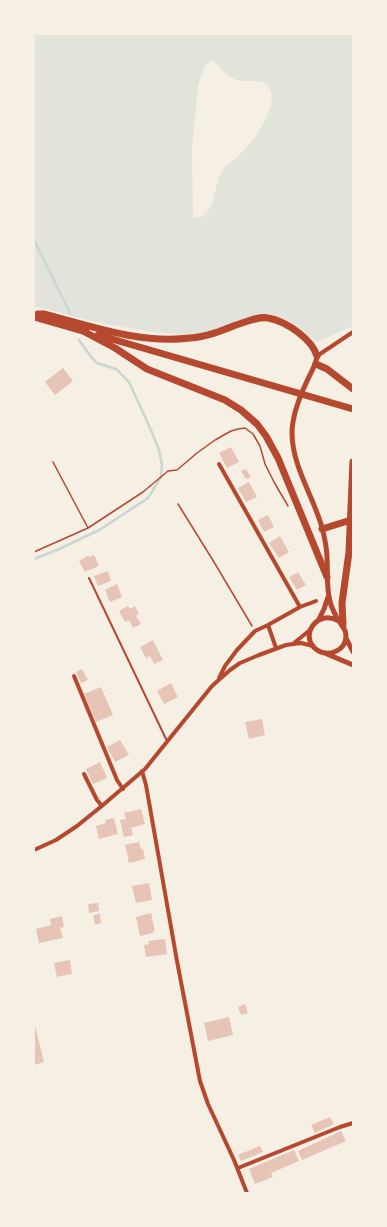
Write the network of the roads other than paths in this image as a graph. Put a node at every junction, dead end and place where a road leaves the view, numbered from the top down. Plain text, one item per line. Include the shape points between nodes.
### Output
1 (34, 316) edge
2 (83, 331) junction
3 (353, 332) edge
4 (317, 356) junction
5 (316, 364) junction
6 (353, 390) edge
7 (353, 409) edge
8 (353, 462) edge
9 (219, 464) dead end
10 (351, 520) junction
11 (322, 529) junction
12 (327, 576) junction
13 (89, 578) dead end
14 (328, 596) junction
15 (316, 601) dead end
16 (300, 607) junction
17 (319, 619) junction
18 (341, 623) junction
19 (268, 625) junction
20 (311, 629) junction
21 (346, 638) junction
22 (294, 644) junction
23 (313, 646) junction
24 (276, 648) junction
25 (353, 652) edge
26 (324, 653) junction
27 (353, 665) edge
28 (74, 676) dead end
29 (216, 682) junction
30 (168, 742) junction
31 (142, 771) junction
32 (84, 774) dead end
33 (123, 788) junction
34 (102, 806) junction
35 (34, 850) edge
36 (353, 1123) edge
37 (238, 1168) junction
38 (247, 1193) edge

1 - 2 main road
1 - 4 main road via 44,314 121,334 177,339 206,336 256,319 269,318 299,333 312,346
2 - 7 main road
2 - 12 main road via 147,368 225,400 257,424 278,458
3 - 4 street
4 - 5 street
5 - 6 main road
5 - 11 street via 298,404 292,433 296,458
8 - 10 main road
9 - 16 street
10 - 11 main road
10 - 18 main road
11 - 12 street
12 - 14 street
13 - 30 lane
14 - 17 street
14 - 18 street
15 - 16 street
16 - 19 street
17 - 18 street via 330,617
17 - 20 street
18 - 21 street
19 - 24 street
19 - 29 street via 255,631 237,650
20 - 22 street
20 - 23 street via 310,638
21 - 25 street
21 - 26 street via 340,649
22 - 23 street via 304,643
22 - 24 street
23 - 26 street
24 - 29 street via 240,663
26 - 27 street
28 - 33 street via 117,780
29 - 30 street
30 - 31 street
31 - 33 street
31 - 37 street via 200,1080
32 - 34 street
33 - 34 street
34 - 35 street via 62,837
36 - 37 street
37 - 38 street

